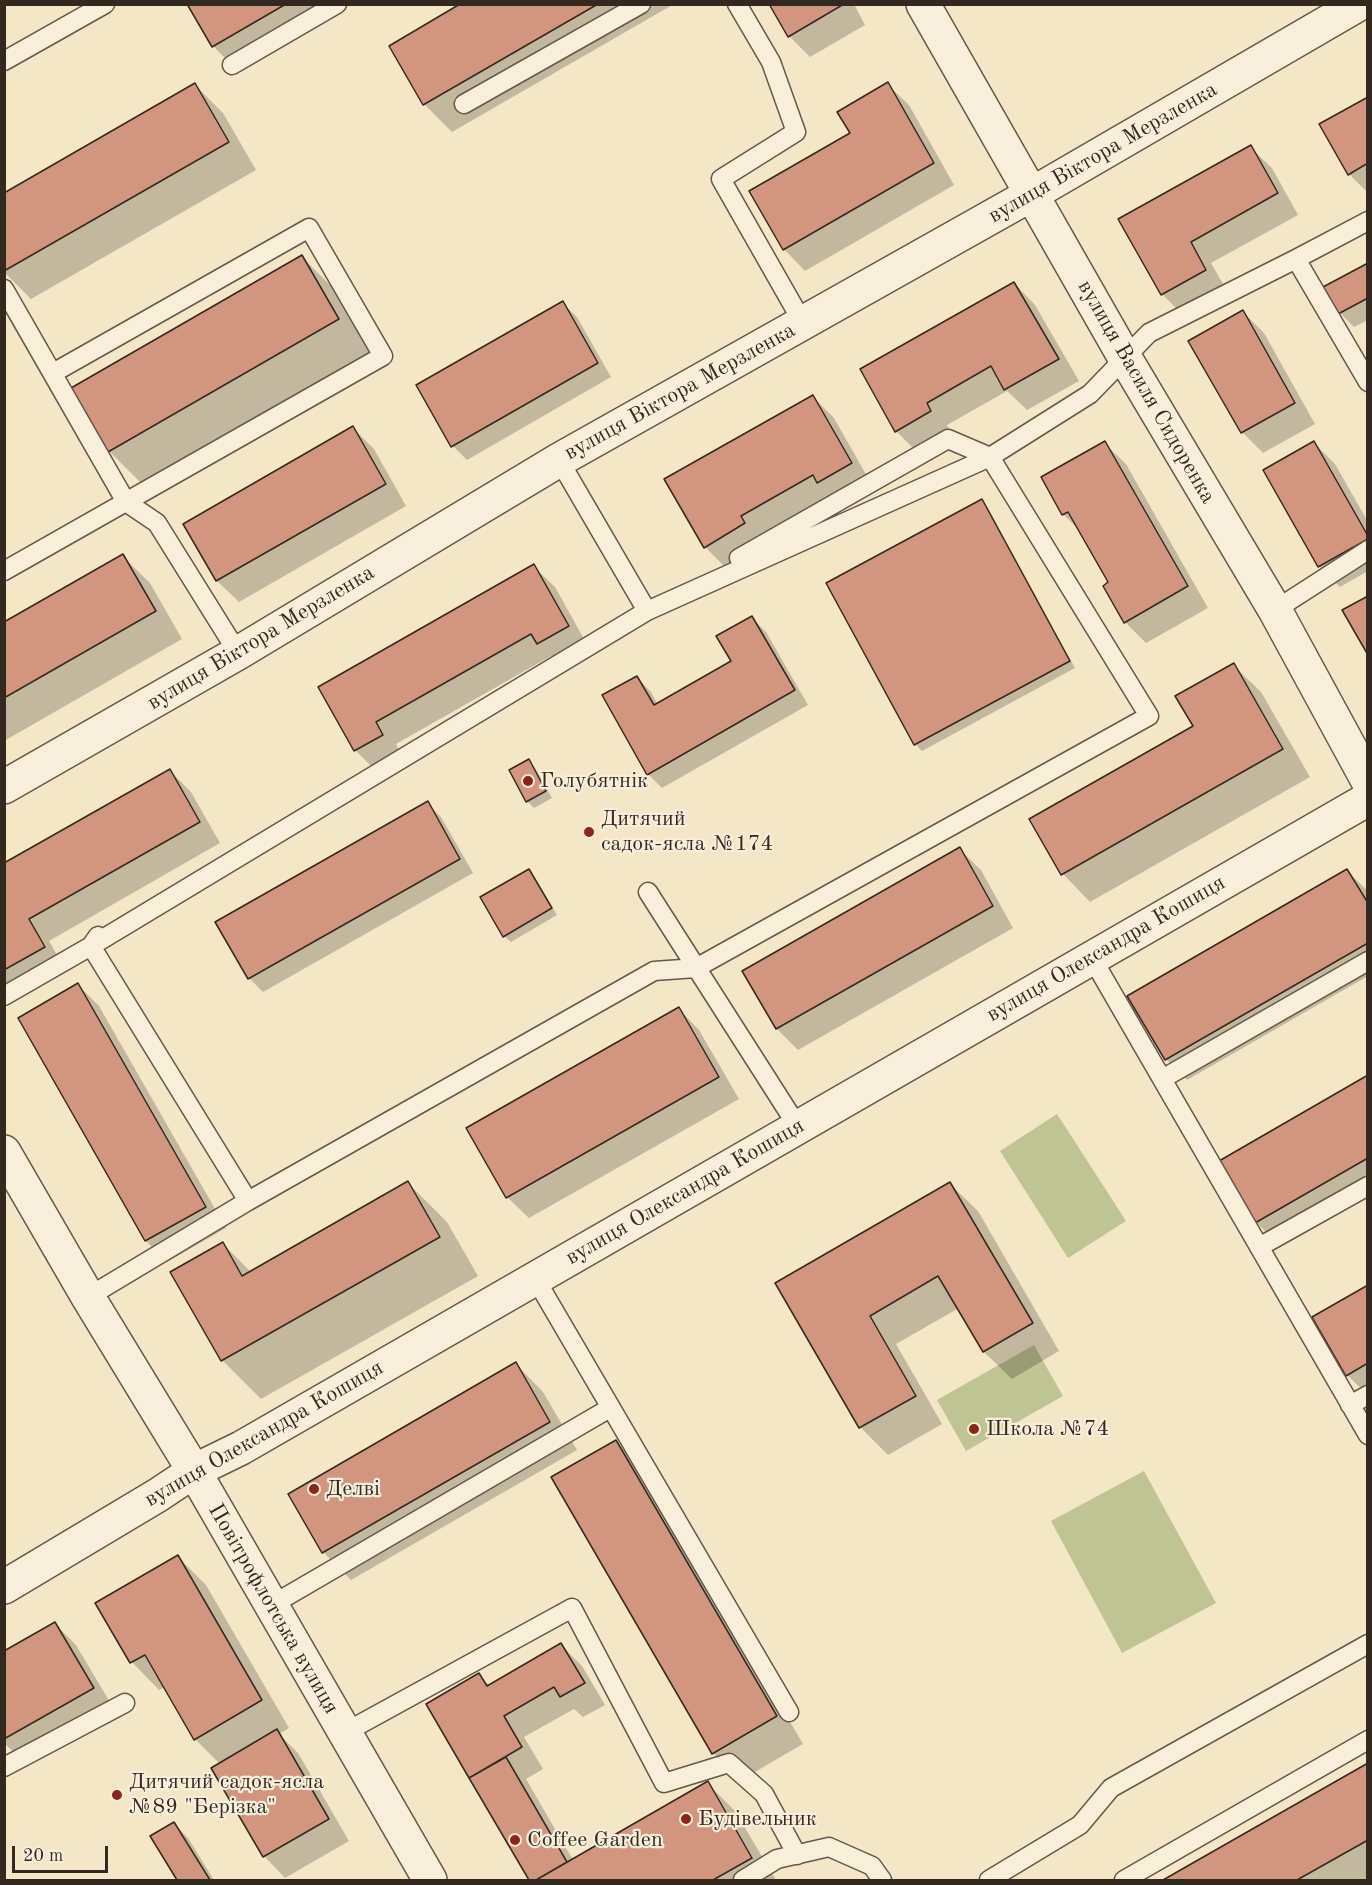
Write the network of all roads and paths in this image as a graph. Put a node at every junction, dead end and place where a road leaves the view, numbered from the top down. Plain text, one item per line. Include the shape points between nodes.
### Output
1 (105, 4) edge
2 (337, 4) edge
3 (641, 4) edge
4 (737, 4) edge
5 (923, 4) edge
6 (1359, 4) edge
7 (4, 61) edge
8 (232, 65) dead end
9 (464, 104) dead end
10 (1032, 194) junction
11 (1368, 220) edge
12 (1296, 260) junction
13 (4, 289) edge
14 (803, 323) junction
15 (1125, 358) junction
16 (53, 373) junction
17 (1368, 382) edge
18 (990, 457) junction
19 (559, 460) junction
20 (126, 502) junction
21 (1368, 550) edge
22 (4, 571) edge
23 (1275, 610) junction
24 (647, 611) junction
25 (237, 653) junction
26 (1368, 781) edge
27 (4, 787) edge
28 (1368, 799) edge
29 (648, 892) dead end
30 (91, 946) junction
31 (1092, 958) junction
32 (1368, 961) edge
33 (696, 968) junction
34 (4, 996) edge
35 (1162, 1079) junction
36 (798, 1127) junction
37 (4, 1152) edge
38 (1368, 1186) edge
39 (248, 1201) junction
40 (1259, 1247) junction
41 (535, 1278) junction
42 (88, 1296) junction
43 (1368, 1395) edge
44 (1350, 1405) junction
45 (610, 1408) junction
46 (1368, 1435) edge
47 (194, 1471) junction
48 (4, 1587) edge
49 (270, 1606) junction
50 (1368, 1644) edge
51 (125, 1703) dead end
52 (789, 1712) dead end
53 (344, 1733) junction
54 (1368, 1740) edge
55 (4, 1767) edge
56 (797, 1855) junction
57 (430, 1881) edge
58 (743, 1881) edge
59 (882, 1881) edge
60 (989, 1881) edge
61 (1124, 1881) edge

1 - 7 lane
2 - 8 lane
3 - 9 lane
4 - 14 lane via 771,62 796,132 721,179
5 - 10 street, вулиця Василя Сидоренка
6 - 10 street, вулиця Віктора Мерзленка
10 - 14 street, вулиця Віктора Мерзленка
10 - 15 street, вулиця Василя Сидоренка
11 - 12 lane
12 - 15 lane via 1154,330
12 - 17 lane
13 - 16 lane
14 - 19 street, вулиця Віктора Мерзленка
15 - 18 lane via 1090,394
15 - 23 street, вулиця Василя Сидоренка
16 - 20 lane
16 - 20 lane via 309,228 382,356
18 - 24 lane
18 - 24 lane via 948,440
18 - 33 lane via 1149,716
19 - 24 lane
19 - 25 street, вулиця Віктора Мерзленка
20 - 22 lane
20 - 25 lane via 157,523
21 - 23 lane
23 - 26 street, вулиця Василя Сидоренка
24 - 30 lane via 104,928
25 - 27 street, вулиця Віктора Мерзленка
28 - 31 street, вулиця Олександра Кошиця
29 - 33 lane
30 - 34 lane
30 - 39 lane
31 - 35 lane
31 - 36 street, вулиця Олександра Кошиця
32 - 35 lane
33 - 36 lane
33 - 39 lane via 654,971
35 - 40 lane
36 - 41 street, вулиця Олександра Кошиця
37 - 42 street, Повітрофлотська вулиця
38 - 40 lane
39 - 42 lane
40 - 44 lane
41 - 45 lane
41 - 47 street, вулиця Олександра Кошиця via 241,1448
42 - 47 street, Повітрофлотська вулиця
43 - 44 lane
44 - 46 lane
45 - 49 lane
45 - 52 lane
47 - 48 street, вулиця Олександра Кошиця
47 - 49 street, Повітрофлотська вулиця
49 - 53 street, Повітрофлотська вулиця
50 - 60 lane via 1111,1788 1080,1826
51 - 55 lane
53 - 56 lane via 572,1608 664,1783 729,1763 764,1794
53 - 57 street, Повітрофлотська вулиця
54 - 61 lane
56 - 58 lane via 777,1860
56 - 59 lane via 829,1847 872,1866

